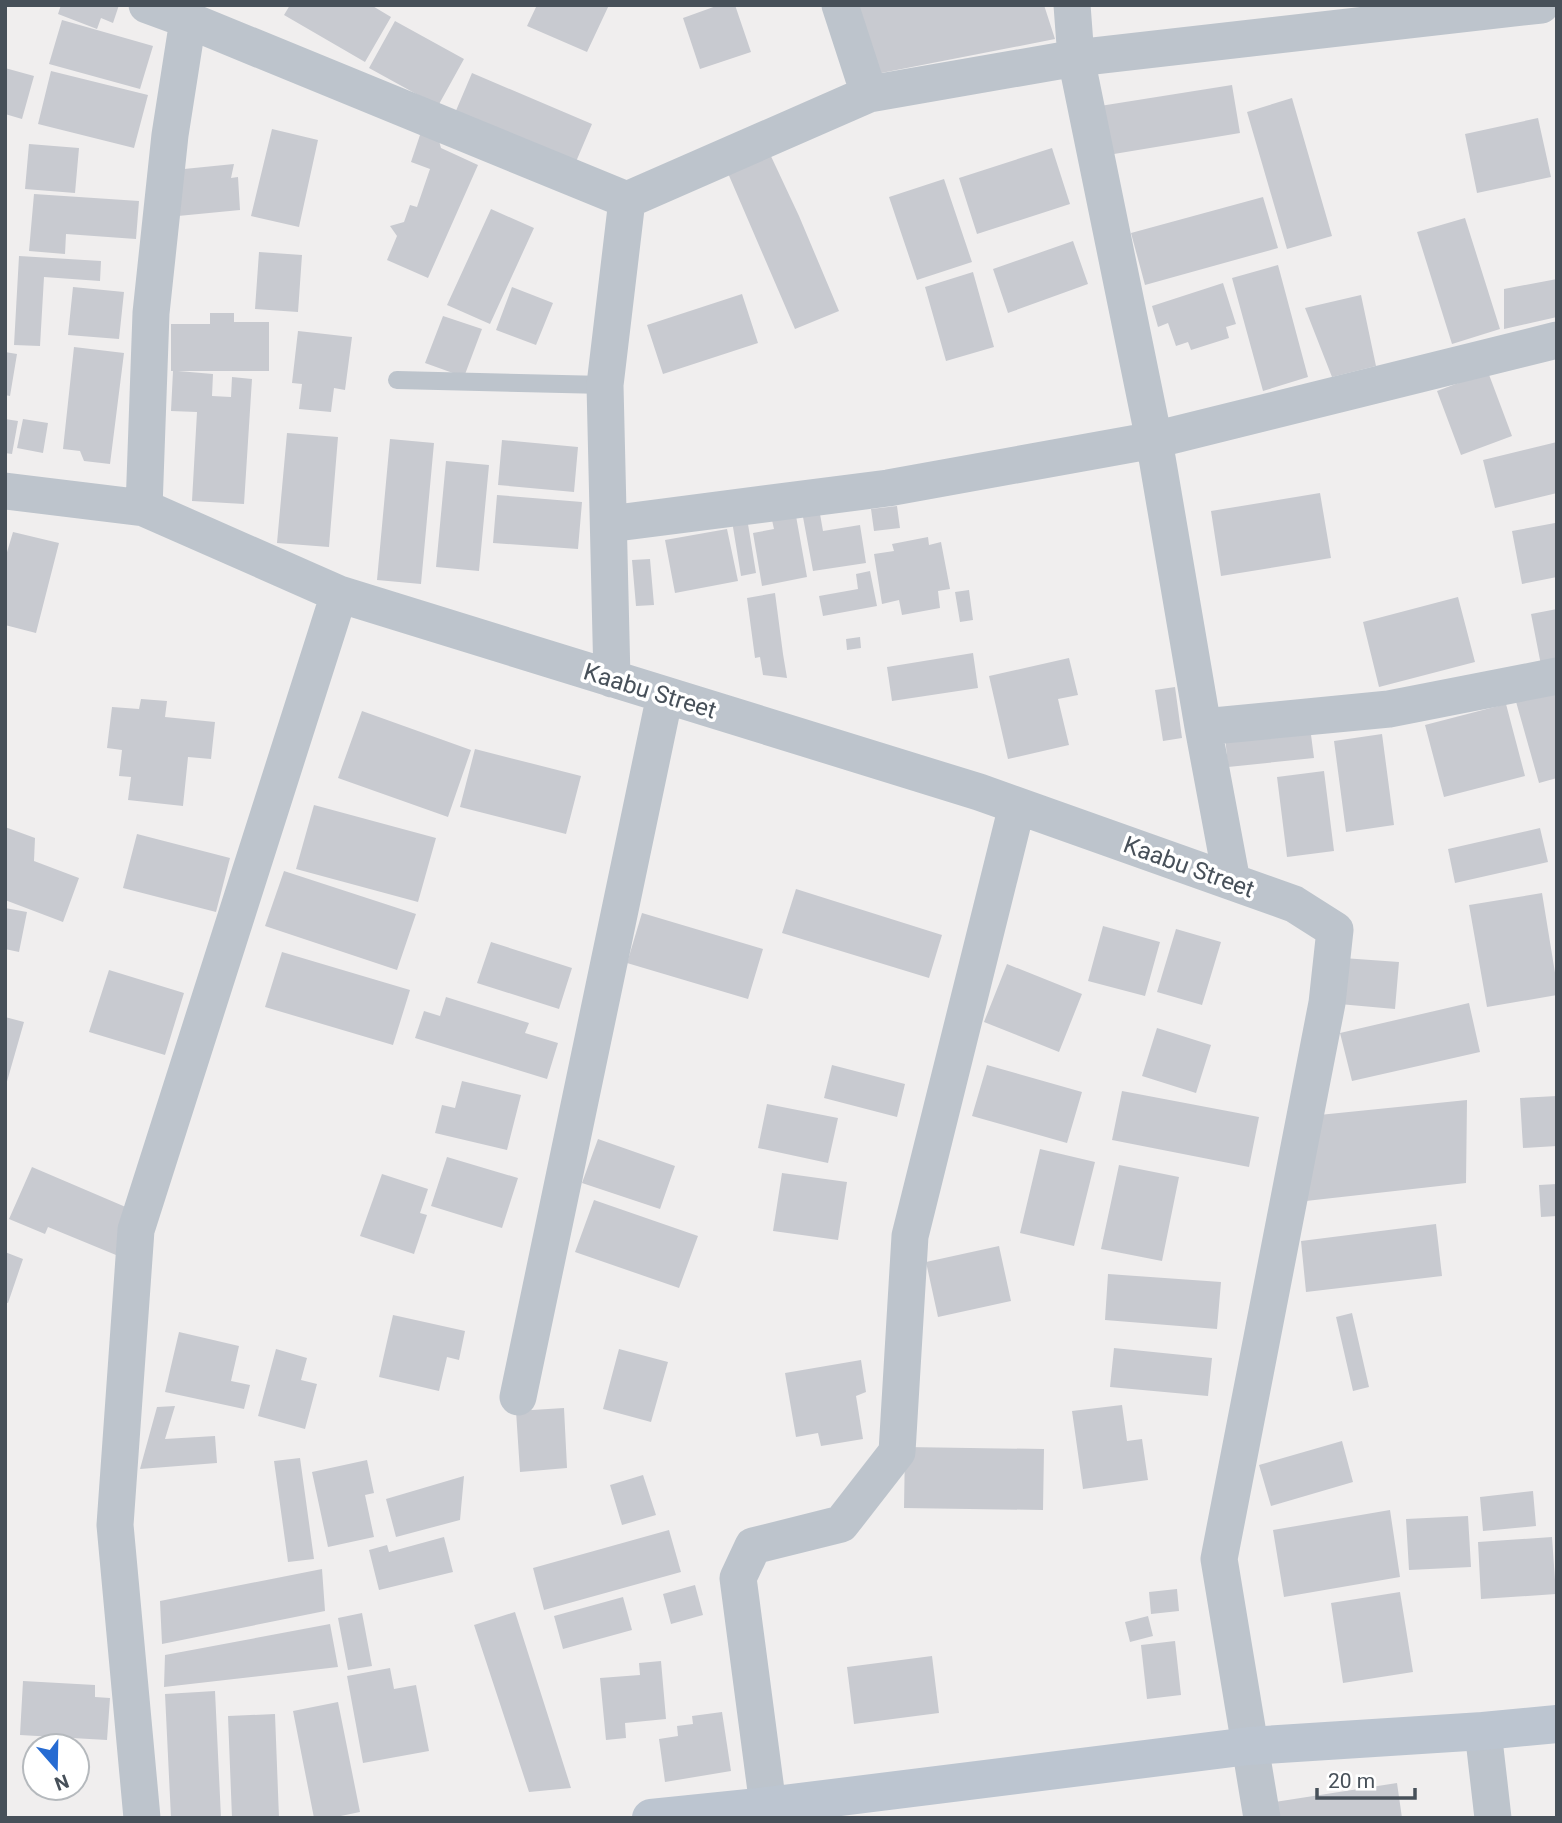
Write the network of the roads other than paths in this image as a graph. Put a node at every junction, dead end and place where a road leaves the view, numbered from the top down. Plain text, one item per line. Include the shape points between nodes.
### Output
1 (147, 5) edge
2 (840, 5) edge
3 (1072, 5) edge
4 (1541, 5) edge
5 (188, 20) junction
6 (1076, 58) junction
7 (869, 93) junction
8 (626, 200) junction
9 (1557, 340) edge
10 (397, 380) dead end
11 (605, 385) junction
12 (1154, 440) junction
13 (5, 491) edge
14 (144, 508) junction
15 (609, 524) junction
16 (338, 594) junction
17 (1557, 676) edge
18 (612, 679) junction
19 (665, 695) junction
20 (1203, 727) junction
21 (1017, 806) junction
22 (1232, 882) junction
23 (518, 1397) dead end
24 (1557, 1724) edge
25 (1483, 1731) junction
26 (1249, 1746) junction
27 (770, 1812) edge
28 (142, 1818) edge
29 (651, 1818) edge
30 (1262, 1818) edge
31 (1493, 1818) edge

1 - 5 street
2 - 7 street
3 - 6 street
4 - 6 street
5 - 8 street
5 - 14 street via 150,313
6 - 7 street
6 - 12 street
7 - 8 street
8 - 11 street
9 - 12 street
10 - 11 lane
11 - 15 street
12 - 15 street via 888,488
12 - 20 street
13 - 14 street, Kaabu Street
14 - 16 street, Kaabu Street
15 - 18 street
16 - 18 street, Kaabu Street
16 - 28 street via 136,1230 115,1525
17 - 20 street via 1389,709
18 - 19 street, Kaabu Street
19 - 21 street, Kaabu Street
19 - 23 street
20 - 22 street
21 - 22 street, Kaabu Street
21 - 27 street via 911,1236 897,1452 841,1524 753,1546 738,1578
22 - 26 street, Kaabu Street via 1294,904 1335,930 1327,1003 1219,1559
24 - 25 street
25 - 26 street
25 - 31 street
26 - 27 street
26 - 30 street
27 - 29 street

